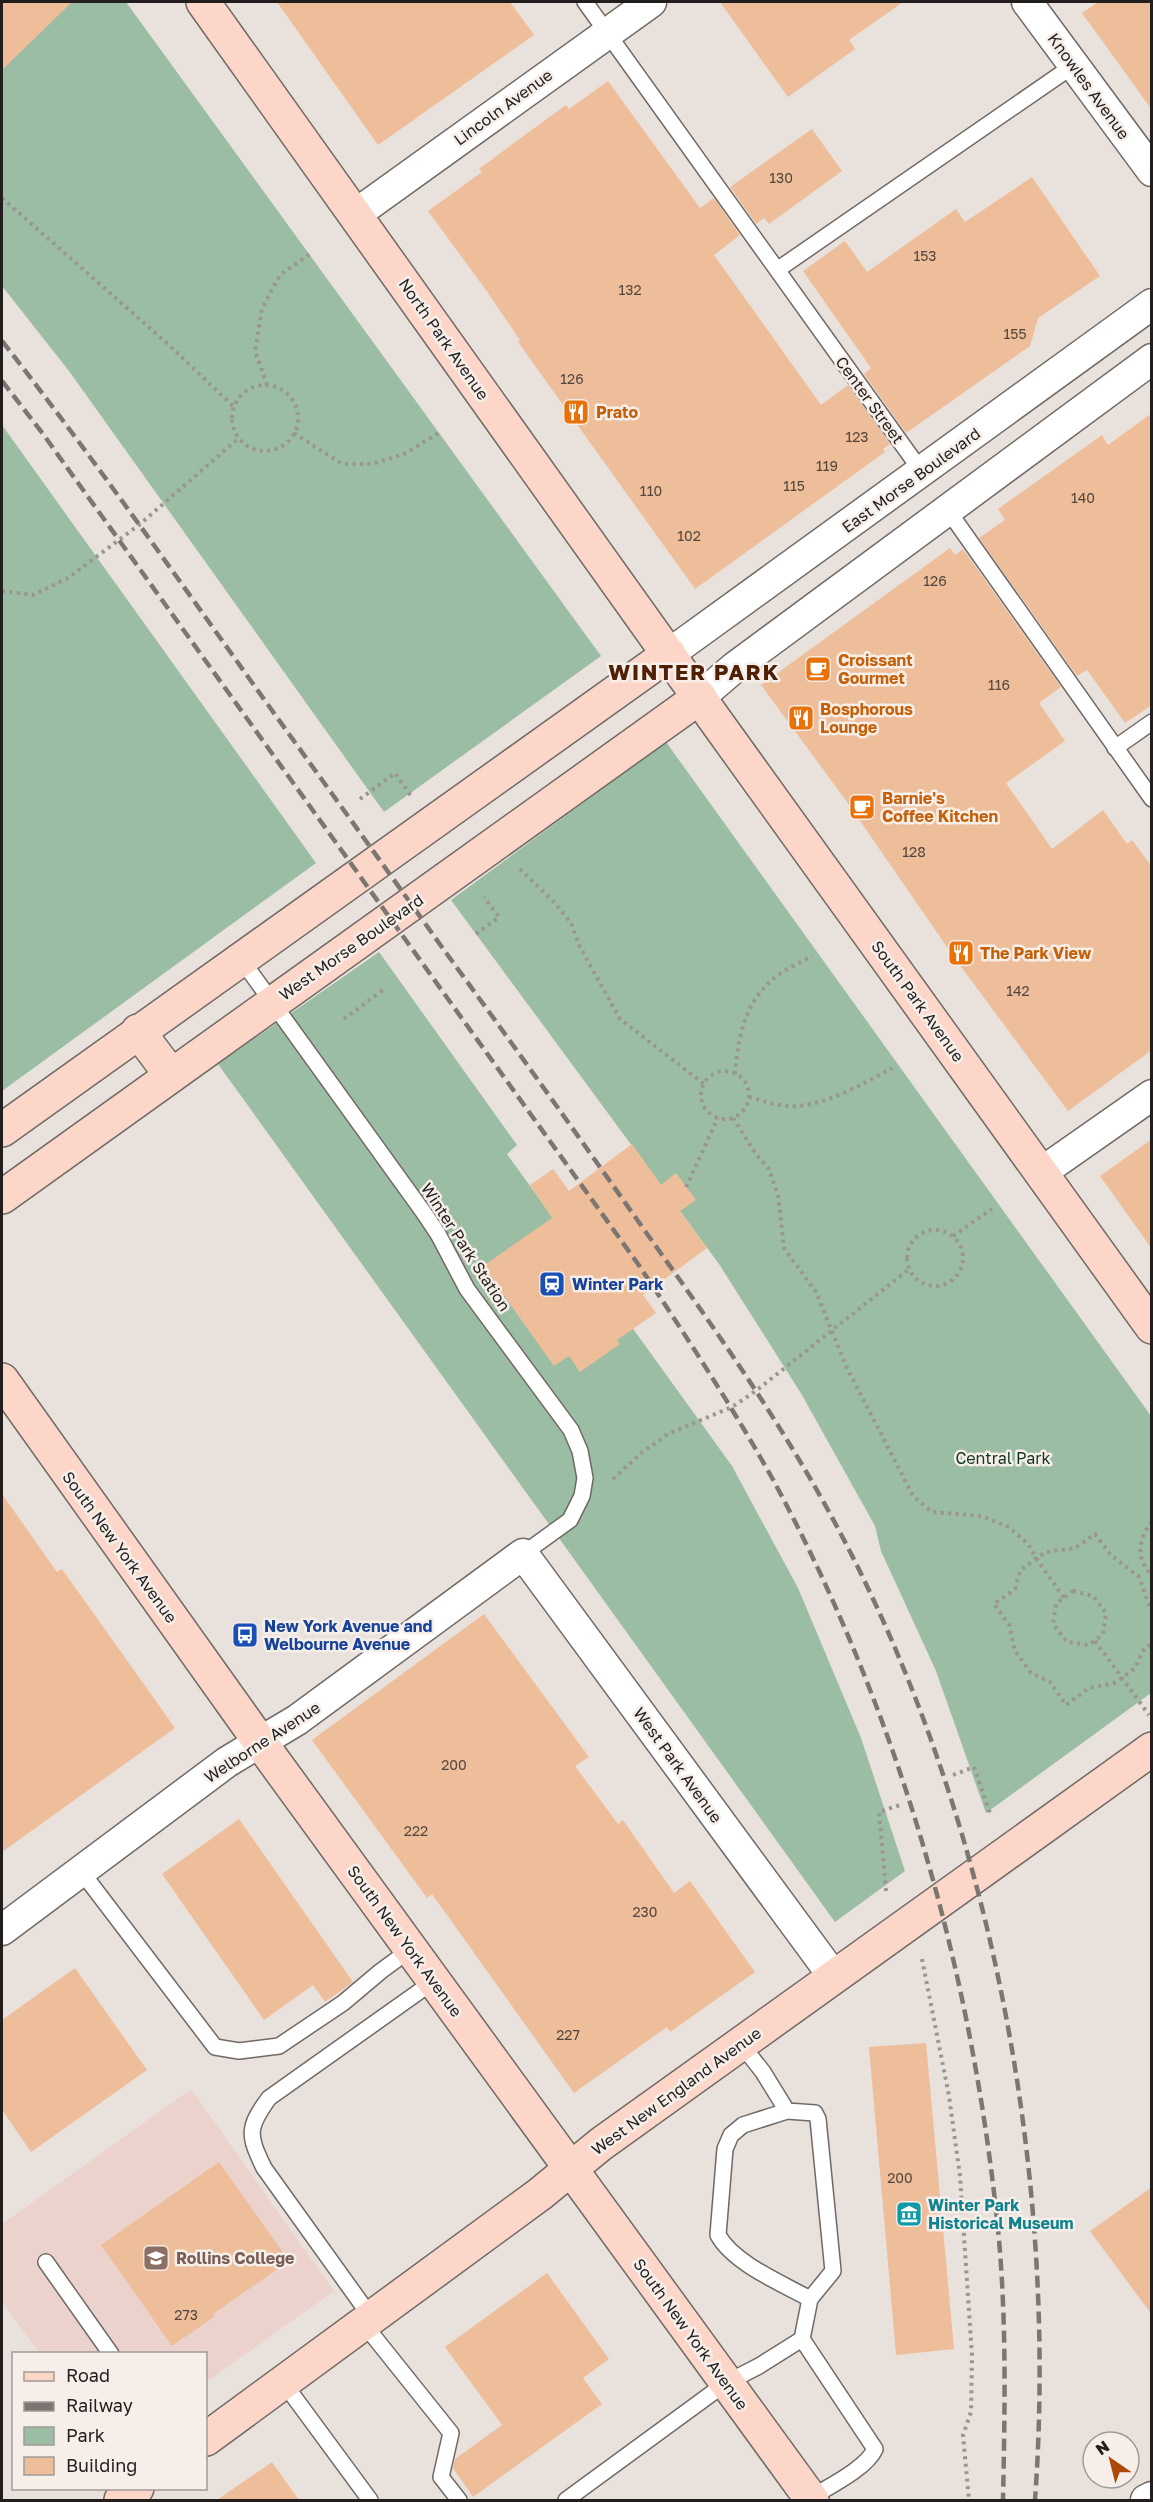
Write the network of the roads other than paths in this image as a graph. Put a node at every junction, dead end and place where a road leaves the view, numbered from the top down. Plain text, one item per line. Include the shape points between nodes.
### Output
1 (203, 2) edge
2 (585, 2) edge
3 (651, 2) edge
4 (1027, 2) edge
5 (607, 33) junction
6 (1074, 65) junction
7 (1152, 171) edge
8 (356, 214) junction
9 (777, 270) junction
10 (1152, 304) edge
11 (1152, 359) edge
12 (922, 472) junction
13 (947, 509) junction
14 (685, 676) junction
15 (1152, 722) edge
16 (1115, 748) junction
17 (1152, 799) edge
18 (241, 959) junction
19 (272, 1003) junction
20 (138, 1031) junction
21 (171, 1075) junction
22 (1152, 1095) edge
23 (2, 1130) edge
24 (1042, 1172) junction
25 (2, 1197) edge
26 (1152, 1327) edge
27 (2, 1380) edge
28 (523, 1554) junction
29 (261, 1742) junction
30 (1152, 1749) edge
31 (81, 1871) junction
32 (2, 1930) edge
33 (411, 1949) junction
34 (834, 1977) junction
35 (434, 1981) junction
36 (741, 2044) junction
37 (787, 2111) junction
38 (571, 2169) junction
39 (46, 2262) dead end
40 (810, 2299) junction
41 (367, 2320) junction
42 (802, 2339) junction
43 (110, 2352) edge
44 (283, 2382) junction
45 (726, 2383) junction
46 (207, 2438) edge
47 (134, 2490) edge
48 (1152, 2497) edge
49 (121, 2500) edge
50 (370, 2500) edge
51 (459, 2500) edge
52 (566, 2500) edge
53 (811, 2500) edge
54 (1146, 2500) edge

1 - 8 street, North Park Avenue
2 - 5 lane, Center Street
3 - 5 street, Lincoln Avenue
4 - 6 street, Knowles Avenue
5 - 8 street, Lincoln Avenue
5 - 9 lane, Center Street
6 - 7 street, Knowles Avenue
6 - 9 lane
8 - 14 street, North Park Avenue
9 - 12 lane, Center Street
10 - 12 street, East Morse Boulevard
11 - 13 street
12 - 13 street, Center Street
12 - 14 street, East Morse Boulevard
13 - 14 street via 735,667
13 - 16 lane, Center Street
14 - 18 street
14 - 19 street, West Morse Boulevard
14 - 24 street, South Park Avenue
15 - 16 lane
16 - 17 lane, Center Street
18 - 19 lane, Winter Park Station
18 - 20 street
19 - 21 street, West Morse Boulevard
19 - 28 lane, Winter Park Station via 424,1213 467,1289 571,1430 585,1478 582,1496 570,1520
20 - 21 street
20 - 23 street
21 - 25 street, West Morse Boulevard
22 - 24 street
24 - 26 street, South Park Avenue
27 - 29 street, South New York Avenue
28 - 29 street, Welborne Avenue via 297,1720
28 - 34 street, West Park Avenue
29 - 31 street, Welborne Avenue via 227,1762
29 - 33 street, South New York Avenue
30 - 34 street, West New England Avenue
31 - 32 street, Welborne Avenue
31 - 33 lane via 215,2047 239,2051 279,2046 343,2003
33 - 35 street, South New York Avenue
34 - 36 street, West New England Avenue
35 - 38 street, South New York Avenue
35 - 41 lane via 269,2098 253,2120 253,2144 264,2168
36 - 37 lane
36 - 38 street, West New England Avenue
37 - 40 lane via 815,2114 818,2119 833,2271
37 - 40 lane via 743,2125 731,2135 725,2149 718,2235 724,2246
38 - 41 street, West New England Avenue
38 - 45 street, South New York Avenue
39 - 43 lane
40 - 42 lane
41 - 44 street, West New England Avenue
41 - 51 lane via 451,2433 441,2477
42 - 45 lane
42 - 53 lane via 874,2449 864,2463
44 - 46 street, West New England Avenue
44 - 50 lane
45 - 52 lane
45 - 53 street, South New York Avenue
47 - 49 street
48 - 54 street

